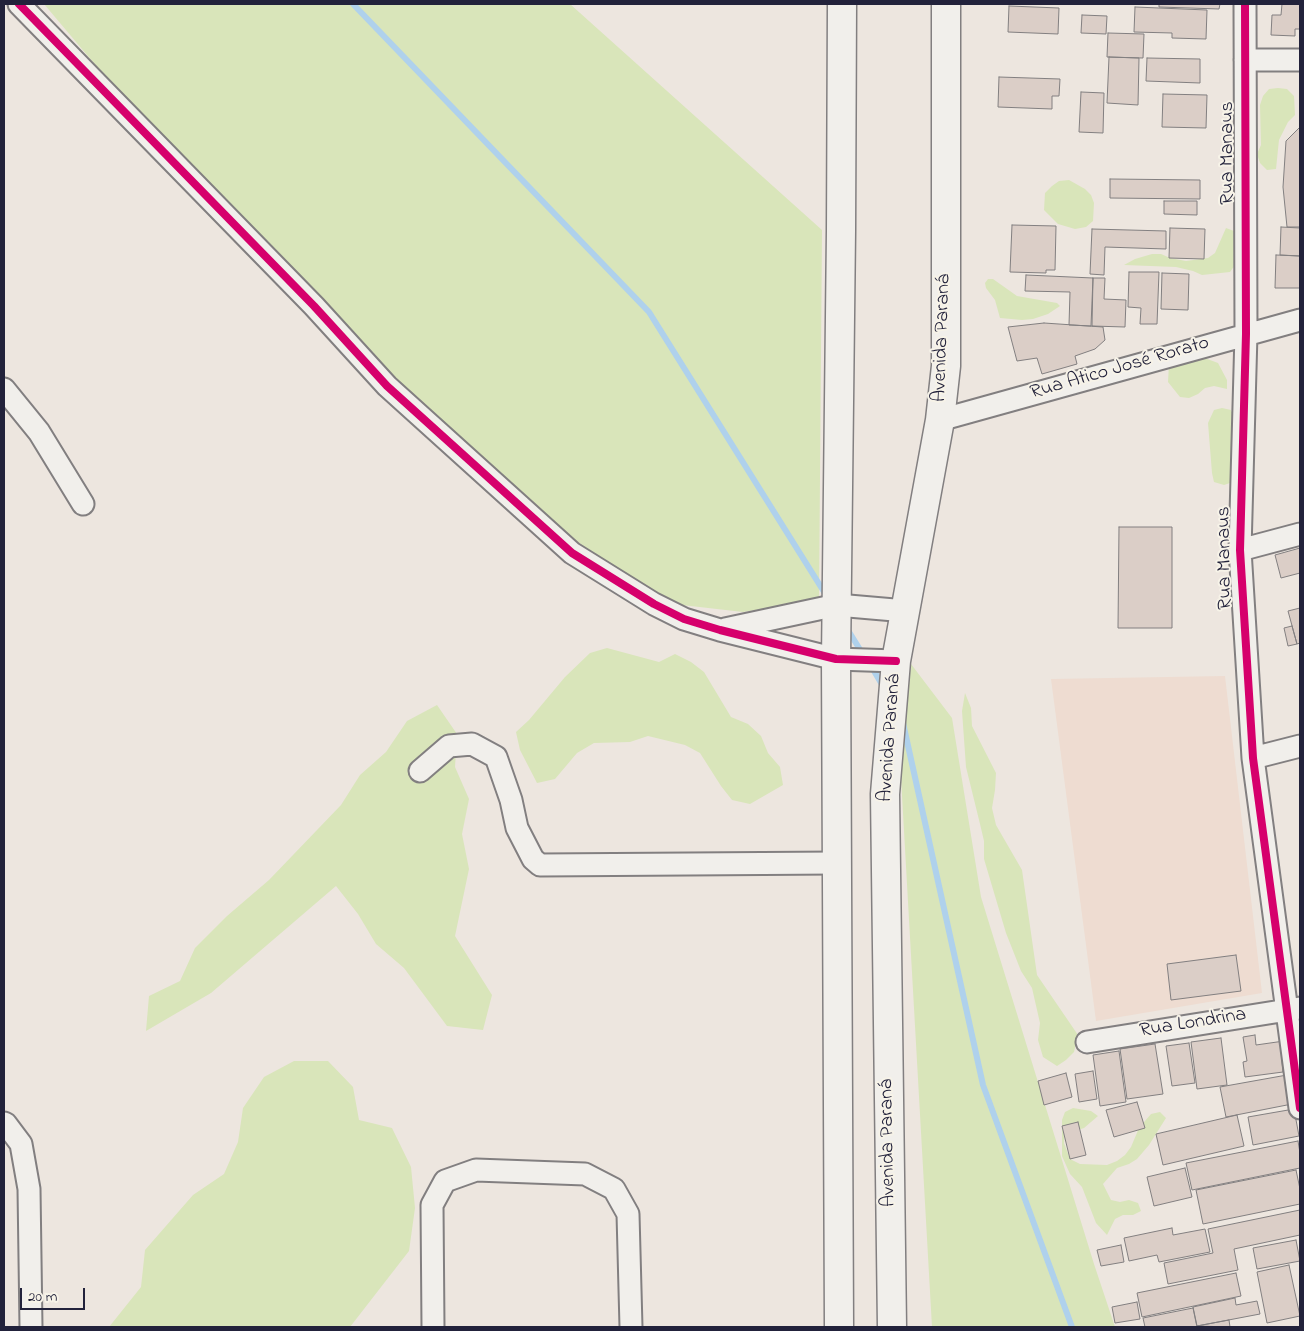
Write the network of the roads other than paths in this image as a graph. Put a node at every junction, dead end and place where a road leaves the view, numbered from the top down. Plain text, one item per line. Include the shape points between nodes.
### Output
1 (19, 4) edge
2 (842, 4) edge
3 (946, 4) edge
4 (1245, 4) edge
5 (1245, 60) junction
6 (1300, 60) edge
7 (1300, 320) edge
8 (1246, 334) junction
9 (4, 389) edge
10 (940, 420) junction
11 (83, 504) dead end
12 (1300, 534) edge
13 (1240, 550) junction
14 (837, 605) junction
15 (906, 611) junction
16 (720, 630) junction
17 (836, 659) junction
18 (895, 671) junction
19 (1300, 746) edge
20 (1253, 758) junction
21 (420, 771) dead end
22 (837, 863) junction
23 (1293, 1009) edge
24 (1087, 1042) dead end
25 (1300, 1108) edge
26 (4, 1123) edge
27 (31, 1327) edge
28 (433, 1327) edge
29 (631, 1327) edge
30 (839, 1327) edge
31 (892, 1327) edge

1 - 16 street via 388,386 572,553 654,604 684,619
2 - 14 main road
3 - 10 main road, Avenida Paraná via 946,366
4 - 5 street, Rua Manaus
5 - 6 street
5 - 8 street, Rua Manaus
7 - 8 street, Rua Atico José Rorato
8 - 10 street, Rua Atico José Rorato
8 - 13 street, Rua Manaus
9 - 11 street via 39,432
10 - 15 main road, Avenida Paraná
12 - 13 street
13 - 20 street, Rua Manaus
14 - 15 street
14 - 16 street
14 - 17 main road
15 - 18 main road, Avenida Paraná
16 - 17 street
17 - 18 street
17 - 22 main road
18 - 31 main road, Avenida Paraná via 885,794
19 - 20 street
20 - 23 street, Rua Manaus
21 - 22 street via 449,746 472,744 496,757 517,828 533,859 540,864
22 - 30 main road
23 - 24 street, Rua Londrina
23 - 25 street, Rua Manaus
26 - 27 street via 21,1144 30,1189
28 - 29 street via 432,1205 445,1181 476,1170 584,1174 614,1189 628,1214

